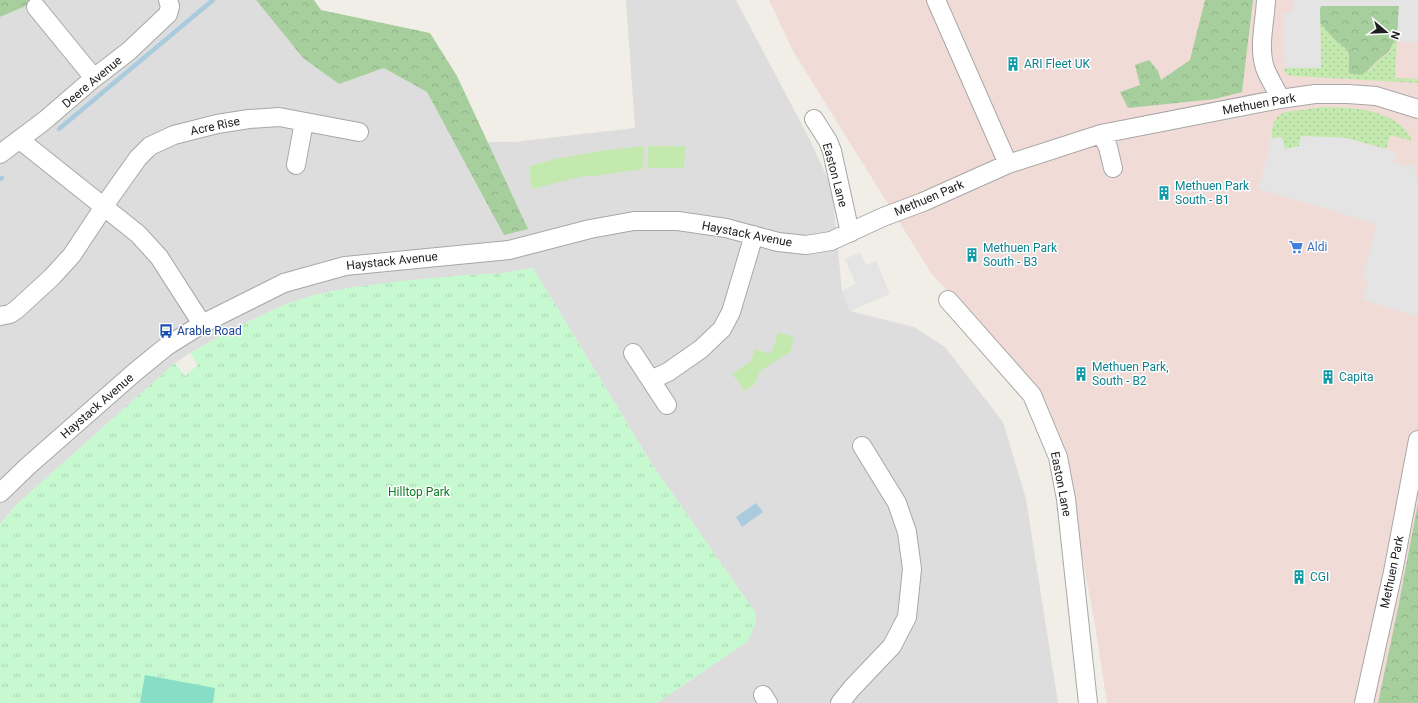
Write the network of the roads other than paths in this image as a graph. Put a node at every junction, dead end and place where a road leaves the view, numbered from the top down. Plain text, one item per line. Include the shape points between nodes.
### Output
1 (168, 0) edge
2 (936, 0) edge
3 (1266, 0) edge
4 (36, 7) dead end
5 (94, 78) junction
6 (1280, 99) junction
7 (1418, 109) edge
8 (814, 119) dead end
9 (304, 122) junction
10 (359, 132) dead end
11 (1101, 134) junction
12 (20, 140) junction
13 (0, 154) edge
14 (1008, 164) junction
15 (296, 165) dead end
16 (1113, 168) dead end
17 (104, 207) junction
18 (850, 233) junction
19 (754, 235) junction
20 (948, 300) dead end
21 (0, 316) edge
22 (202, 324) junction
23 (633, 353) dead end
24 (651, 380) junction
25 (667, 405) dead end
26 (1418, 440) edge
27 (862, 446) dead end
28 (0, 492) edge
29 (840, 703) edge
30 (1088, 703) edge
31 (1364, 703) edge

1 - 5 street, Deere Avenue via 168,14 129,51
2 - 14 street
3 - 6 street via 1263,59
4 - 5 street
5 - 12 street, Deere Avenue
6 - 7 street, Methuen Park via 1315,94 1364,95
6 - 11 street, Methuen Park
8 - 18 street, Easton Lane via 832,151
9 - 10 street, Acre Rise
9 - 15 street
9 - 17 street, Acre Rise via 279,117 249,119 174,135 150,146 138,158
11 - 14 street, Methuen Park
11 - 16 street via 1108,147
12 - 13 street, Deere Avenue
12 - 17 street
14 - 18 street, Methuen Park
17 - 21 street, Acre Rise via 72,255 52,277 16,310
17 - 22 street via 138,234 158,257
18 - 19 street, Haystack Avenue via 831,241 806,245 778,242
19 - 22 street, Haystack Avenue via 726,228 678,222 634,221 590,229 509,250 345,266 284,283
19 - 24 street via 731,312 722,329 695,353 668,372
20 - 30 street, Easton Lane via 1032,395 1058,457 1066,499
22 - 28 street, Haystack Avenue via 135,372
23 - 24 street
24 - 25 street
26 - 31 street, Methuen Park via 1393,572
27 - 29 street via 897,503 907,532 912,569 906,617 892,646

